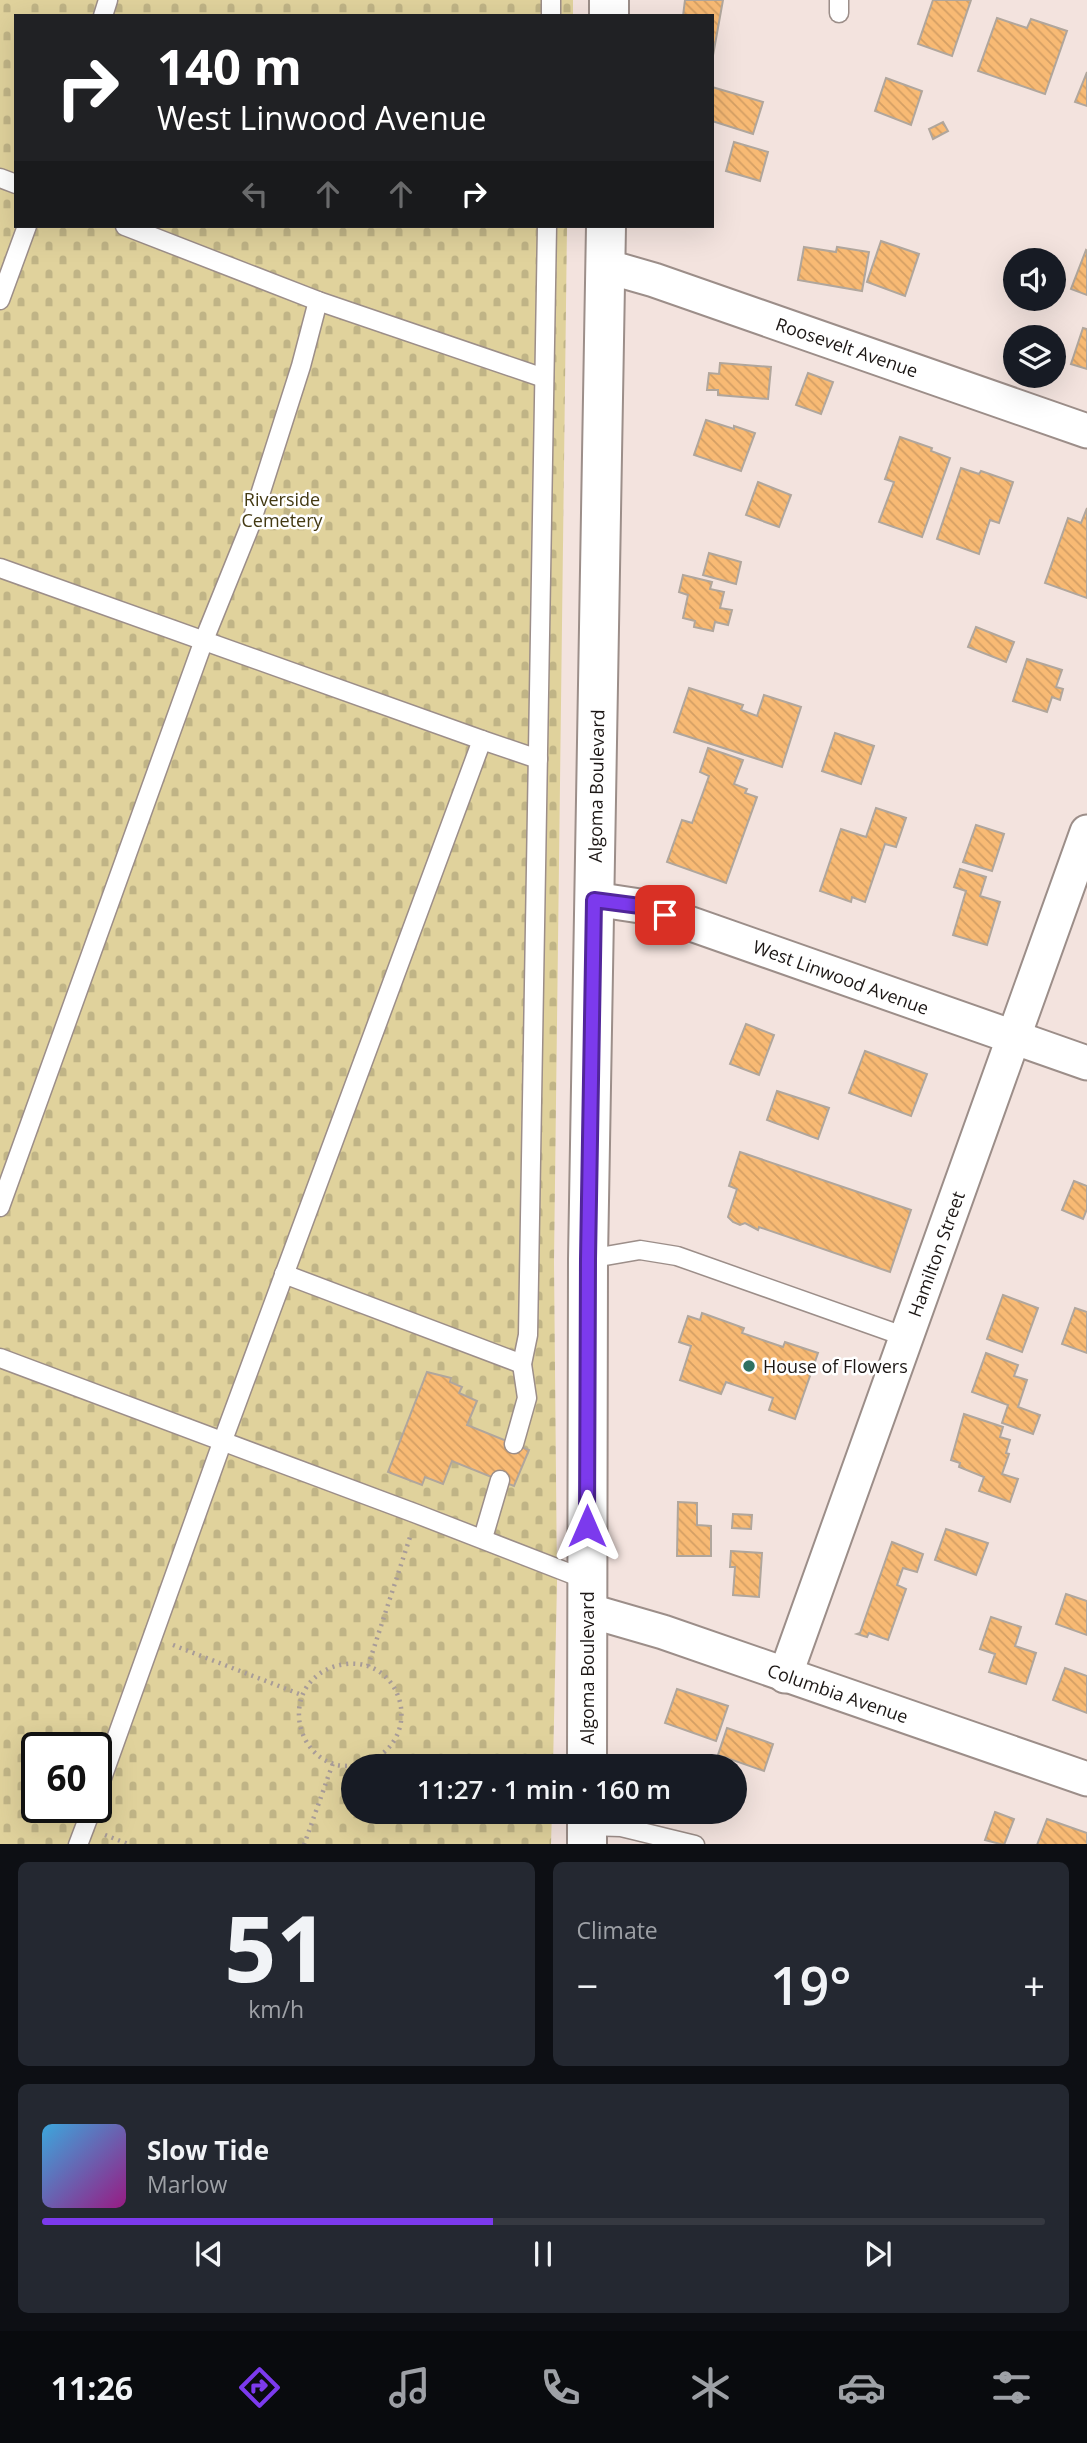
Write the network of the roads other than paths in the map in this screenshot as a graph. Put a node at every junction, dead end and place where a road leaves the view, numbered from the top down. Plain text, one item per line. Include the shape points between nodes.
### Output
1 (26, 228) edge
2 (130, 228) edge
3 (542, 228) edge
4 (606, 228) edge
5 (605, 266) junction
6 (0, 300) edge
7 (318, 301) junction
8 (544, 378) junction
9 (1087, 431) edge
10 (0, 568) edge
11 (204, 640) junction
12 (482, 740) junction
13 (537, 759) junction
14 (1087, 832) edge
15 (594, 900) junction
16 (1014, 1039) junction
17 (1087, 1063) edge
18 (0, 1207) edge
19 (588, 1259) junction
20 (284, 1274) junction
21 (906, 1337) junction
22 (0, 1358) edge
23 (522, 1364) junction
24 (223, 1440) junction
25 (514, 1444) dead end
26 (500, 1480) dead end
27 (483, 1538) junction
28 (587, 1595) junction
29 (785, 1676) junction
30 (112, 1750) edge
31 (587, 1754) edge
32 (1087, 1779) edge
33 (86, 1823) edge
34 (587, 1827) edge
35 (78, 1844) edge
36 (695, 1844) edge

1 - 6 lane
2 - 7 lane
3 - 8 lane
4 - 5 main road, Algoma Boulevard
5 - 9 street, Roosevelt Avenue
5 - 15 main road, Algoma Boulevard
7 - 8 lane
7 - 11 lane via 250,526
8 - 13 lane
10 - 11 lane
11 - 12 lane
11 - 18 lane
12 - 13 lane
12 - 20 lane
13 - 23 lane via 528,1335
14 - 16 street, Hamilton Street
15 - 16 street, West Linwood Avenue via 640,906
15 - 19 main road, Algoma Boulevard
16 - 17 street, West Linwood Avenue
16 - 21 street, Hamilton Street
19 - 21 lane via 640,1250 677,1256
19 - 28 main road, Algoma Boulevard
20 - 23 lane
20 - 24 lane
21 - 29 street, Hamilton Street
22 - 24 lane
23 - 25 lane via 527,1398
24 - 27 lane
24 - 30 lane
26 - 27 lane
27 - 28 lane
28 - 29 street, Columbia Avenue via 663,1632
28 - 31 main road, Algoma Boulevard
29 - 32 street, Columbia Avenue
33 - 35 lane
34 - 36 lane via 621,1827

